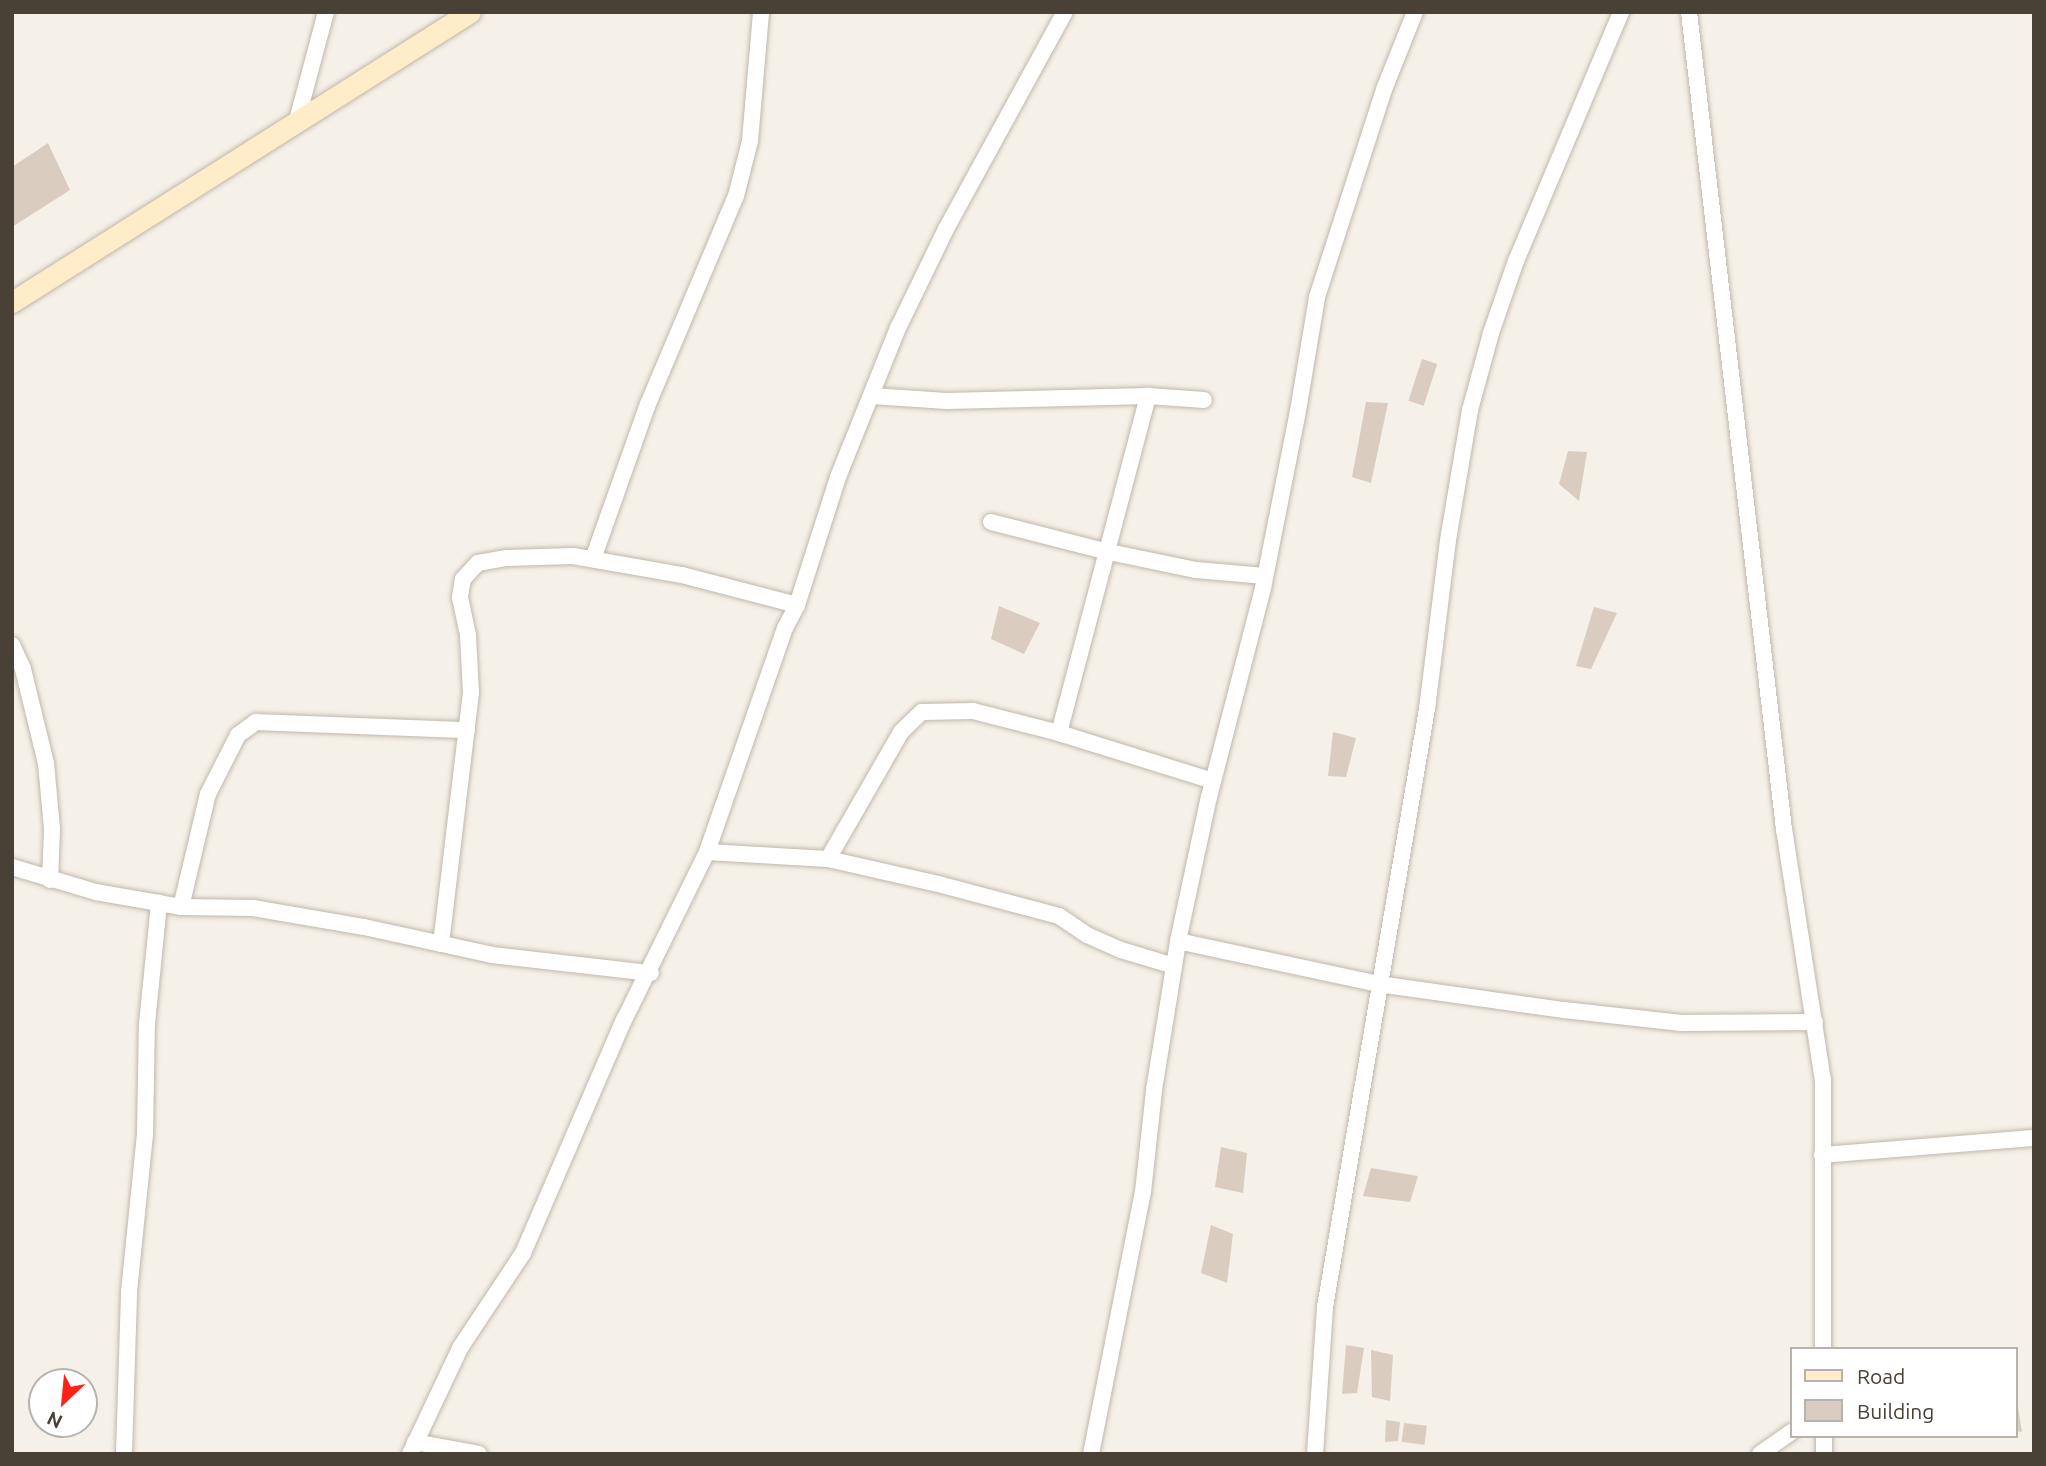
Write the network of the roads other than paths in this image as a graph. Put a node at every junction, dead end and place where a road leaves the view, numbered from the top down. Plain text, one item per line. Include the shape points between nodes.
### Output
1 (326, 12) edge
2 (470, 12) edge
3 (761, 12) edge
4 (1065, 12) edge
5 (1415, 12) edge
6 (1621, 12) edge
7 (1689, 12) edge
8 (296, 124) junction
9 (12, 302) edge
10 (872, 396) junction
11 (1148, 396) junction
12 (1204, 400) dead end
13 (991, 522) dead end
14 (1109, 552) junction
15 (593, 559) junction
16 (1265, 576) junction
17 (797, 605) junction
18 (12, 645) edge
19 (467, 730) junction
20 (1059, 733) junction
21 (1213, 781) junction
22 (707, 852) junction
23 (828, 859) junction
24 (12, 867) edge
25 (50, 880) junction
26 (159, 903) junction
27 (181, 907) junction
28 (1178, 940) junction
29 (441, 944) junction
30 (1174, 966) junction
31 (651, 973) junction
32 (1378, 984) junction
33 (1815, 1022) junction
34 (2034, 1138) edge
35 (1822, 1155) junction
36 (1823, 1347) edge
37 (1790, 1433) edge
38 (413, 1448) edge
39 (124, 1454) edge
40 (480, 1454) edge
41 (1091, 1454) edge
42 (1315, 1454) edge
43 (1760, 1454) edge

1 - 8 street
2 - 8 street
3 - 15 street via 750,141 736,195 648,404
4 - 10 street via 946,229 898,328
5 - 16 street via 1385,87 1317,297
6 - 32 street via 1516,261 1470,410 1427,709
7 - 33 street via 1784,829
8 - 9 street
10 - 11 street via 947,401
10 - 17 street via 838,477
11 - 12 street
11 - 14 street
13 - 14 street
14 - 16 street via 1196,570
14 - 20 street
15 - 17 street via 682,575
15 - 19 street via 507,558 478,563 463,579 460,597 468,635 471,693
16 - 21 street
17 - 22 street
18 - 25 street via 23,669 46,763 52,829
19 - 27 street via 256,722 238,735 208,794
19 - 29 street
20 - 21 street
20 - 23 street via 973,711 922,712 901,732
21 - 28 street
22 - 23 street
22 - 31 street
23 - 30 street via 1059,916 1121,950
24 - 25 street
25 - 26 street
26 - 27 street
26 - 39 street via 147,1024 145,1134 129,1292
27 - 29 street via 253,908
28 - 30 street
28 - 32 street
29 - 31 street via 492,955
30 - 41 street via 1143,1192
31 - 38 street via 624,1020 523,1253 460,1348
32 - 33 street via 1681,1023
32 - 42 street via 1325,1307
33 - 35 street via 1823,1080
34 - 35 street
35 - 36 street
37 - 43 street
38 - 40 street

